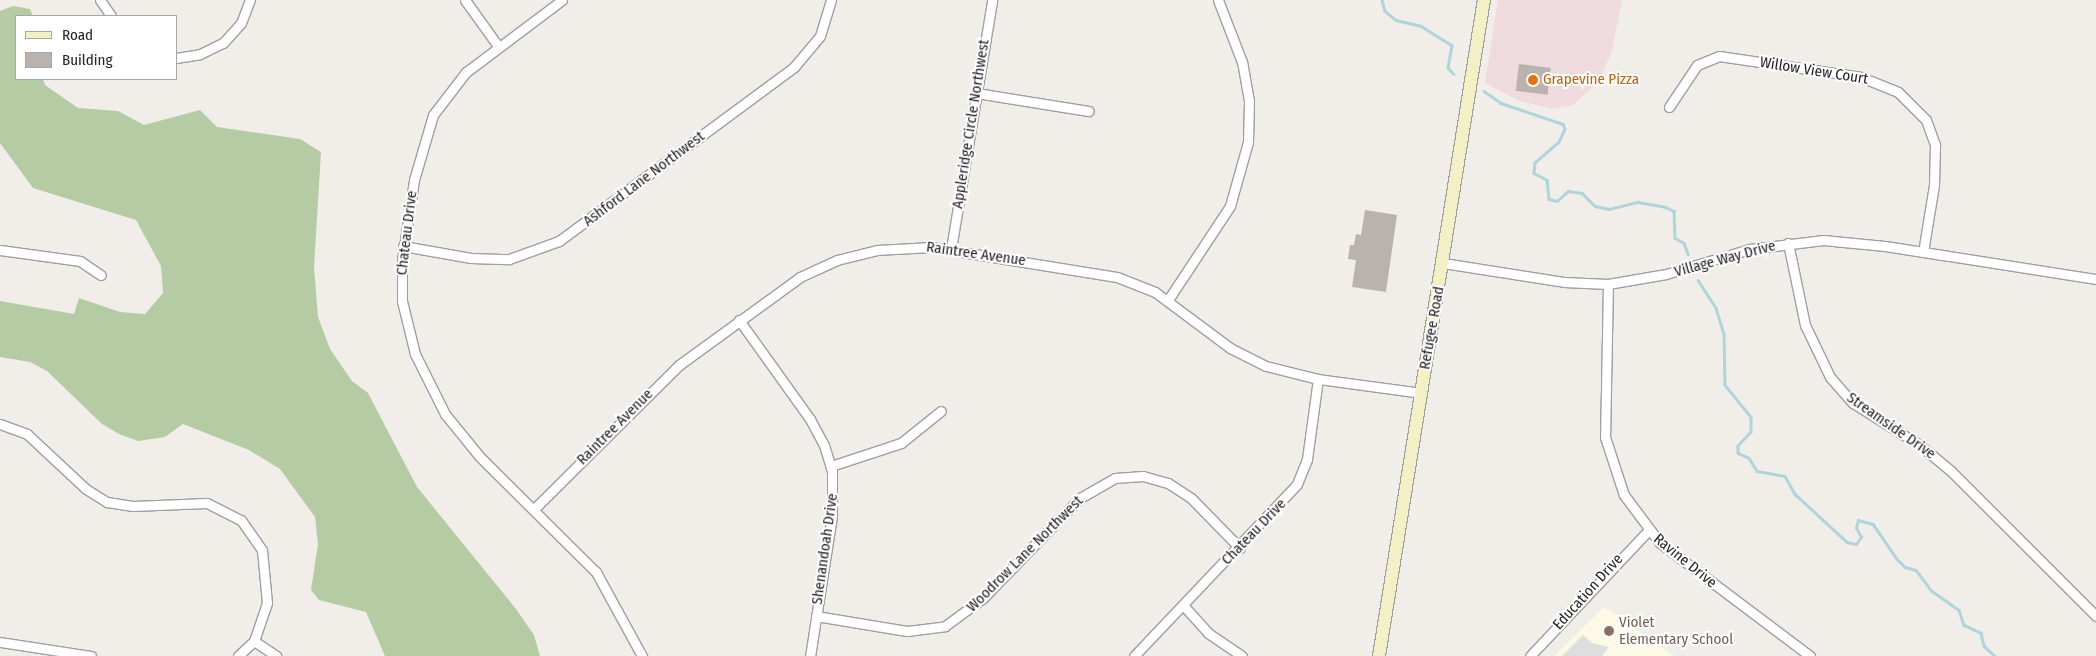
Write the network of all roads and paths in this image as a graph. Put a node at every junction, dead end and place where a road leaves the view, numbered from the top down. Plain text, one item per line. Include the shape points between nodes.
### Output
1 (100, 0) edge
2 (250, 0) edge
3 (466, 0) edge
4 (562, 0) edge
5 (831, 0) edge
6 (992, 0) edge
7 (1218, 0) edge
8 (1484, 0) edge
9 (110, 15) edge
10 (498, 46) junction
11 (178, 58) edge
12 (976, 93) junction
13 (1668, 107) dead end
14 (1089, 111) dead end
15 (1788, 243) junction
16 (403, 246) junction
17 (951, 249) junction
18 (0, 250) edge
19 (1923, 252) junction
20 (1443, 263) junction
21 (101, 275) dead end
22 (2096, 279) edge
23 (1608, 284) junction
24 (1168, 300) junction
25 (739, 320) junction
26 (1318, 379) junction
27 (1421, 393) junction
28 (941, 411) dead end
29 (0, 424) edge
30 (831, 466) junction
31 (534, 509) junction
32 (1648, 531) junction
33 (1240, 548) junction
34 (1184, 605) junction
35 (816, 616) junction
36 (2096, 616) edge
37 (254, 641) junction
38 (0, 642) edge
39 (91, 656) edge
40 (238, 656) edge
41 (276, 656) edge
42 (642, 656) edge
43 (810, 656) edge
44 (1134, 656) edge
45 (1242, 656) edge
46 (1379, 656) edge
47 (1530, 656) edge
48 (1810, 656) edge

1 - 9 street
2 - 11 street via 241,23 223,43 206,52
3 - 10 street
4 - 10 street, Chateau Drive
5 - 16 street, Ashford Lane Northwest via 820,36 794,67 559,241 509,259 470,258
6 - 12 street, Appleridge Circle Northwest
7 - 24 street via 1242,62 1249,101 1248,142 1235,194 1224,217
8 - 20 main road, Refugee Road
10 - 16 street, Chateau Drive via 457,81 430,122 419,153
12 - 14 street
12 - 17 street, Appleridge Circle Northwest
13 - 19 street, Willow View Court via 1697,65 1719,56 1861,77 1892,88 1918,109 1935,145 1934,185
15 - 19 street, Village Way Drive via 1844,241
15 - 23 street, Village Way Drive via 1750,250 1666,274
15 - 36 street, Streamside Drive via 1805,325 1830,377 1853,403 1921,446 1951,471
16 - 31 street, Chateau Drive via 404,315 428,385 461,437
17 - 24 street, Raintree Avenue via 1117,277
17 - 25 street, Raintree Avenue via 904,247 837,260 800,277
18 - 21 street via 80,261
19 - 22 street, Village Way Drive
20 - 23 street, Village Way Drive via 1564,282
20 - 27 main road, Refugee Road
23 - 32 street, Ravine Drive via 1605,437 1622,489
24 - 26 street, Raintree Avenue via 1242,356 1278,370
25 - 30 street, Shenandoah Drive via 810,419
25 - 31 street, Raintree Avenue via 659,383
26 - 27 street, Raintree Avenue
26 - 33 street, Chateau Drive via 1302,472 1289,495
27 - 46 main road, Refugee Road
28 - 30 street via 901,443
29 - 37 street via 27,434 86,489 107,502 133,506 207,503 242,520 258,540 267,574 265,615
30 - 35 street, Shenandoah Drive via 832,516
31 - 42 street, Chateau Drive via 596,572
32 - 47 street, Education Drive
32 - 48 street, Ravine Drive
33 - 34 street, Chateau Drive
33 - 35 street, Woodrow Lane Northwest via 1191,498 1168,483 1142,476 1115,478 1080,498 983,598 945,626 907,631
34 - 44 street, Chateau Drive
34 - 45 street via 1208,633
35 - 43 street, Shenandoah Drive
37 - 40 street
37 - 41 street
38 - 39 street

